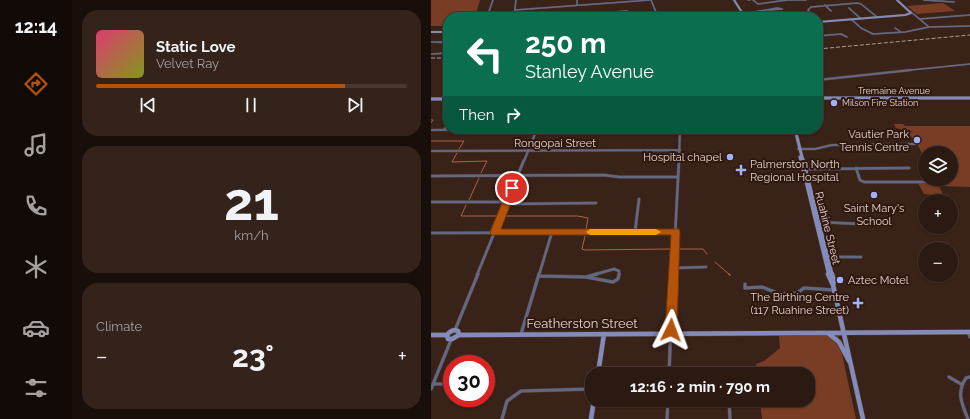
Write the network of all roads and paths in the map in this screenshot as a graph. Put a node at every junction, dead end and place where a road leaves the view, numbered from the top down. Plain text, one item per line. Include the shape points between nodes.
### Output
1 (493, 0) edge
2 (516, 0) edge
3 (577, 0) edge
4 (651, 0) edge
5 (734, 0) edge
6 (753, 0) edge
7 (787, 0) edge
8 (801, 0) edge
9 (806, 0) edge
10 (897, 0) edge
11 (924, 0) edge
12 (930, 0) edge
13 (953, 2) dead end
14 (756, 3) junction
15 (751, 4) dead end
16 (577, 5) junction
17 (825, 5) junction
18 (849, 8) dead end
19 (515, 10) joint
20 (769, 10) junction
21 (831, 11) dead end
22 (489, 12) edge
23 (614, 12) edge
24 (628, 12) edge
25 (656, 12) edge
26 (742, 12) edge
27 (756, 12) edge
28 (811, 12) edge
29 (910, 12) junction
30 (970, 15) edge
31 (877, 17) junction
32 (860, 18) junction
33 (919, 18) junction
34 (851, 19) junction
35 (823, 22) edge
36 (970, 26) edge
37 (929, 27) junction
38 (895, 28) dead end
39 (431, 32) edge
40 (443, 32) edge
41 (901, 32) junction
42 (823, 36) edge
43 (847, 36) dead end
44 (431, 42) edge
45 (443, 42) edge
46 (443, 53) edge
47 (431, 54) edge
48 (970, 64) edge
49 (823, 79) edge
50 (823, 98) edge
51 (970, 98) edge
52 (431, 99) edge
53 (443, 99) edge
54 (431, 130) edge
55 (443, 130) edge
56 (535, 134) edge
57 (680, 134) edge
58 (795, 134) edge
59 (915, 144) dead end
60 (799, 149) junction
61 (679, 150) junction
62 (431, 151) edge
63 (527, 151) junction
64 (856, 168) junction
65 (909, 168) dead end
66 (804, 169) junction
67 (518, 175) junction
68 (431, 176) edge
69 (678, 177) junction
70 (918, 182) edge
71 (639, 199) dead end
72 (431, 202) edge
73 (506, 203) junction
74 (596, 203) dead end
75 (817, 222) junction
76 (862, 224) dead end
77 (495, 232) junction
78 (552, 232) junction
79 (635, 232) junction
80 (676, 232) junction
81 (431, 233) edge
82 (827, 257) junction
83 (861, 257) dead end
84 (706, 267) dead end
85 (674, 268) junction
86 (539, 276) junction
87 (585, 277) junction
88 (745, 284) dead end
89 (834, 288) junction
90 (455, 330) junction
91 (844, 332) junction
92 (969, 332) edge
93 (671, 333) junction
94 (826, 333) junction
95 (521, 334) junction
96 (604, 334) junction
97 (431, 335) edge
98 (447, 335) junction
99 (459, 335) junction
100 (970, 337) edge
101 (451, 339) junction
102 (850, 363) junction
103 (599, 367) edge
104 (669, 367) edge
105 (949, 377) dead end
106 (970, 377) edge
107 (433, 384) junction
108 (443, 384) edge
109 (961, 384) junction
110 (431, 389) edge
111 (585, 389) edge
112 (593, 407) edge
113 (668, 407) edge
114 (729, 407) edge
115 (502, 419) edge
116 (591, 419) edge
117 (667, 419) edge
118 (730, 419) edge
119 (863, 419) edge
120 (969, 419) edge

1 - 22 street
2 - 19 street
3 - 16 street
4 - 16 street
4 - 25 street
5 - 26 main road
6 - 14 street
7 - 8 street
7 - 14 street
8 - 9 street
10 - 29 main road
11 - 12 street
12 - 13 street
14 - 15 street
16 - 19 street
17 - 21 street
17 - 28 street via 808,8
17 - 31 street via 861,4
18 - 32 street
20 - 20 street via 779,8 782,9 781,10
20 - 27 street
23 - 24 street
29 - 31 main road
29 - 33 street
30 - 33 street
31 - 32 main road
32 - 34 main road
33 - 37 street
34 - 35 main road
34 - 41 street via 864,30 882,33
36 - 37 street
37 - 41 street
38 - 41 street
39 - 40 main road
42 - 43 street
44 - 45 street
46 - 47 street
48 - 49 street
50 - 51 main road, Tremaine Avenue
52 - 53 main road
54 - 55 street
56 - 63 street
57 - 61 street
58 - 60 main road, Ruahine Street
59 - 60 street via 832,145
60 - 66 main road, Ruahine Street
61 - 63 street, Rongopai Street
61 - 69 street
62 - 63 street, Rongopai Street
63 - 67 street
64 - 65 street
64 - 66 street
64 - 70 street via 860,180 865,182
66 - 75 main road, Ruahine Street
67 - 68 street
67 - 69 street via 603,174 619,177
67 - 73 street
69 - 80 street
71 - 79 street
72 - 73 street
73 - 74 street
73 - 77 street
75 - 76 street
75 - 82 main road, Ruahine Street
75 - 89 main road, Ruahine Street via 830,281
77 - 78 street
77 - 81 street
77 - 90 street
78 - 79 street
78 - 86 street
79 - 80 street
80 - 85 street
82 - 83 street
82 - 89 main road, Ruahine Street
84 - 85 street
85 - 93 street
86 - 87 street
86 - 95 street
87 - 87 street via 613,282 618,279 619,271 614,269
88 - 89 street via 745,288 762,287 780,294 799,292 804,288
89 - 91 main road, Ruahine Street
90 - 98 main road
90 - 99 main road
91 - 92 main road, Featherston Street
91 - 94 main road, Featherston Street
91 - 102 main road, Ruahine Street
92 - 100 street
93 - 94 main road, Featherston Street
93 - 96 main road, Featherston Street
93 - 104 street
94 - 102 main road via 839,340
95 - 96 main road, Featherston Street
95 - 99 main road, Featherston Street
96 - 103 main road
97 - 98 main road
98 - 101 main road via 447,338
99 - 101 main road
101 - 107 street
102 - 119 main road, Ruahine Street
105 - 109 street
106 - 109 street
107 - 108 street
107 - 110 street
109 - 120 street via 959,393
111 - 115 street via 521,391 507,401
112 - 116 main road
113 - 117 street
114 - 118 street

